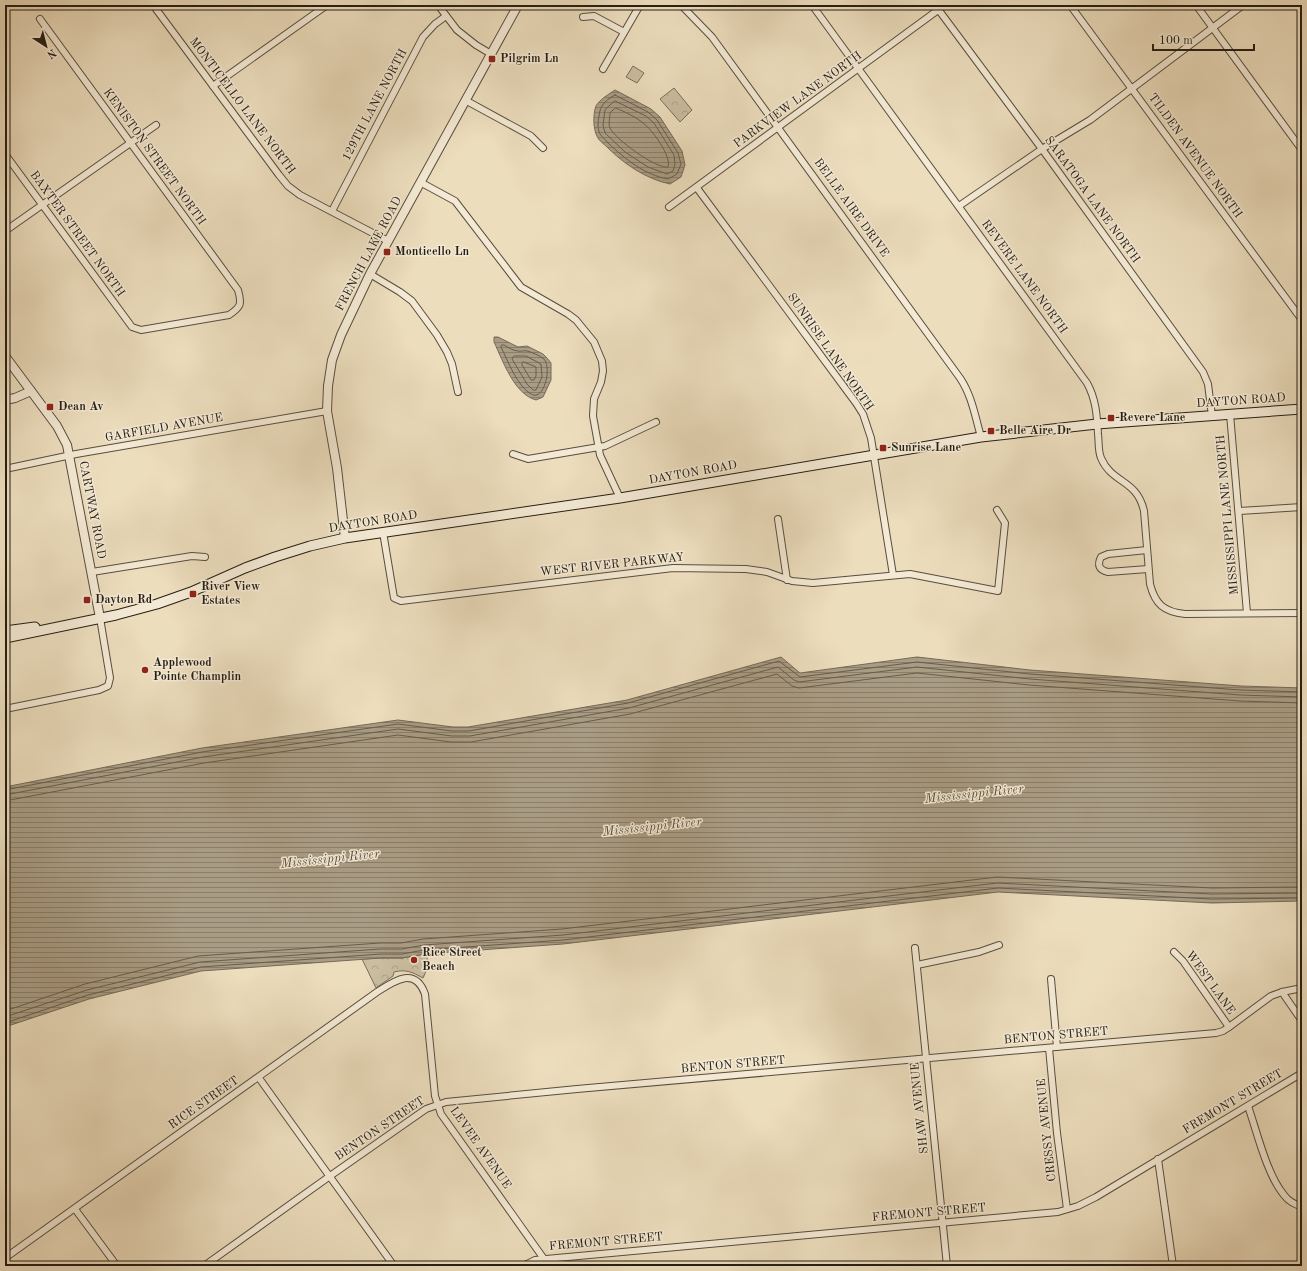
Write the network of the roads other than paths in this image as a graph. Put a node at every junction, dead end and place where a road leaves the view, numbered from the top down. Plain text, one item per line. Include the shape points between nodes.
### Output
1 (153, 5) edge
2 (327, 5) edge
3 (438, 5) edge
4 (518, 5) edge
5 (640, 5) edge
6 (681, 5) edge
7 (812, 5) edge
8 (1070, 5) edge
9 (1196, 5) edge
10 (1243, 5) edge
11 (937, 7) edge
12 (446, 16) junction
13 (582, 17) dead end
14 (40, 19) dead end
15 (1213, 28) junction
16 (624, 32) junction
17 (491, 54) junction
18 (603, 68) dead end
19 (859, 68) junction
20 (213, 86) junction
21 (1132, 89) junction
22 (465, 100) junction
23 (156, 125) dead end
24 (778, 128) junction
25 (130, 143) junction
26 (542, 148) dead end
27 (1042, 149) junction
28 (1302, 150) edge
29 (5, 154) edge
30 (420, 182) junction
31 (697, 188) junction
32 (42, 205) junction
33 (959, 206) junction
34 (670, 207) dead end
35 (332, 211) junction
36 (5, 231) edge
37 (388, 241) junction
38 (370, 274) junction
39 (1302, 320) edge
40 (132, 327) joint
41 (5, 356) edge
42 (30, 391) junction
43 (458, 392) dead end
44 (5, 400) edge
45 (1302, 409) edge
46 (327, 410) junction
47 (1230, 414) junction
48 (1212, 416) junction
49 (656, 422) dead end
50 (1097, 424) junction
51 (981, 437) junction
52 (598, 447) junction
53 (513, 454) dead end
54 (873, 455) junction
55 (69, 456) junction
56 (5, 469) edge
57 (620, 498) junction
58 (1302, 507) edge
59 (997, 510) dead end
60 (1239, 511) junction
61 (778, 519) dead end
62 (383, 532) junction
63 (345, 538) junction
64 (1147, 550) junction
65 (205, 557) dead end
66 (1148, 569) junction
67 (92, 572) junction
68 (893, 575) junction
69 (787, 580) junction
70 (1302, 613) edge
71 (1247, 614) junction
72 (100, 618) junction
73 (5, 631) edge
74 (5, 638) edge
75 (5, 709) edge
76 (999, 945) dead end
77 (915, 948) dead end
78 (1174, 952) dead end
79 (917, 965) junction
80 (1051, 978) dead end
81 (419, 983) joint
82 (1302, 988) edge
83 (1282, 992) junction
84 (1302, 1021) edge
85 (1229, 1027) junction
86 (1057, 1047) junction
87 (1049, 1048) junction
88 (925, 1059) junction
89 (1302, 1073) edge
90 (259, 1078) junction
91 (437, 1104) junction
92 (1248, 1106) junction
93 (1158, 1159) junction
94 (330, 1176) junction
95 (1302, 1207) edge
96 (75, 1209) junction
97 (1067, 1209) junction
98 (943, 1223) junction
99 (5, 1258) edge
100 (544, 1259) junction
101 (117, 1266) edge
102 (204, 1266) edge
103 (394, 1266) edge
104 (523, 1266) edge
105 (549, 1266) edge
106 (947, 1266) edge
107 (1173, 1266) edge

1 - 20 street, MONTICELLO LANE NORTH
2 - 20 street
3 - 12 street
4 - 17 street, FRENCH LAKE ROAD
5 - 16 street
6 - 24 street, BELLE AIRE DRIVE via 712,37
7 - 19 street, REVERE LANE NORTH
8 - 21 street, TILDEN AVENUE NORTH
9 - 15 street
10 - 15 street
11 - 19 street, PARKVIEW LANE NORTH
11 - 27 street, SARATOGA LANE NORTH
12 - 17 street via 465,37
12 - 35 street, 129TH LANE NORTH via 423,38
13 - 16 street via 594,16
14 - 25 street, KENISTON STREET NORTH
15 - 21 street
15 - 28 street
16 - 18 street
17 - 22 street, FRENCH LAKE ROAD
19 - 24 street, PARKVIEW LANE NORTH
19 - 33 street, REVERE LANE NORTH
20 - 35 street, MONTICELLO LANE NORTH via 288,186
21 - 27 street via 1090,120
21 - 39 street, TILDEN AVENUE NORTH
22 - 26 street via 531,136
22 - 30 street, FRENCH LAKE ROAD
23 - 25 street
24 - 31 street, PARKVIEW LANE NORTH
24 - 51 street, BELLE AIRE DRIVE via 968,389
25 - 32 street
25 - 40 street, KENISTON STREET NORTH via 238,290 241,302 237,310 229,315 141,330
27 - 33 street
27 - 48 street, SARATOGA LANE NORTH via 1203,372 1208,384
29 - 32 street, BAXTER STREET NORTH
30 - 37 street, FRENCH LAKE ROAD
30 - 52 street via 456,201 521,287 572,317 594,342 602,361 603,371 592,408
31 - 34 street, PARKVIEW LANE NORTH
31 - 54 street, SUNRISE LANE NORTH via 856,403 867,425
32 - 36 street
32 - 40 street, BAXTER STREET NORTH
33 - 50 street, REVERE LANE NORTH via 1087,383 1095,405
35 - 37 street, MONTICELLO LANE NORTH
37 - 38 street, FRENCH LAKE ROAD
38 - 43 street via 412,301 447,352
38 - 46 street, FRENCH LAKE ROAD via 332,360
41 - 42 street, CARTWAY ROAD
42 - 44 street
42 - 55 street, CARTWAY ROAD via 62,435
45 - 47 main road, DAYTON ROAD
46 - 55 street, GARFIELD AVENUE
46 - 63 street, FRENCH LAKE ROAD
47 - 48 main road, DAYTON ROAD
47 - 60 street, MISSISSIPPI LANE NORTH
48 - 50 main road, DAYTON ROAD
49 - 52 street via 615,442
50 - 51 main road, DAYTON ROAD
50 - 64 street, REVERE LANE NORTH via 1100,456 1105,466 1131,487 1142,502
51 - 54 main road, DAYTON ROAD
52 - 53 street via 528,459
52 - 57 street
54 - 57 main road, DAYTON ROAD
54 - 68 street, SUNRISE LANE NORTH
55 - 56 street, GARFIELD AVENUE
55 - 67 street, CARTWAY ROAD
57 - 62 main road, DAYTON ROAD
58 - 60 street
59 - 68 street, WEST RIVER PARKWAY via 1005,523 998,591 910,574
60 - 71 street, MISSISSIPPI LANE NORTH
61 - 69 street
62 - 63 main road, DAYTON ROAD
62 - 69 street, WEST RIVER PARKWAY via 394,598 401,601 673,568 746,569 767,572
63 - 72 main road, DAYTON ROAD via 275,557 157,604
64 - 66 street, REVERE LANE NORTH
64 - 66 street via 1108,554 1101,557 1098,563 1108,572
65 - 67 street via 192,556
66 - 71 street, REVERE LANE NORTH via 1152,594 1157,603 1165,609 1185,614
67 - 72 street, CARTWAY ROAD
68 - 69 street, WEST RIVER PARKWAY via 813,583
70 - 71 street
72 - 73 main road, DAYTON ROAD
72 - 74 main road, DAYTON ROAD
72 - 75 street, CARTWAY ROAD via 110,678 108,686
76 - 79 street via 979,952
77 - 79 street, SHAW AVENUE
78 - 85 street, WEST LANE via 1183,960
79 - 88 street, SHAW AVENUE
80 - 86 street
81 - 90 street, RICE STREET via 404,977 397,980
81 - 91 street, LEVEE AVENUE via 425,994
82 - 83 street, BENTON STREET
83 - 84 street
83 - 85 street, BENTON STREET via 1271,996
85 - 86 street, BENTON STREET via 1216,1033
86 - 87 street, BENTON STREET
87 - 88 street, BENTON STREET
87 - 97 street, CRESSY AVENUE
88 - 91 street, BENTON STREET via 561,1090
88 - 98 street, SHAW AVENUE
89 - 92 street, FREMONT STREET
90 - 94 street
90 - 96 street, RICE STREET
91 - 94 street, BENTON STREET
91 - 100 street, LEVEE AVENUE via 458,1140
92 - 93 street, FREMONT STREET
92 - 95 street via 1274,1181 1284,1196 1293,1204
93 - 97 street, FREMONT STREET via 1096,1197
93 - 107 street
94 - 102 street, BENTON STREET
94 - 103 street
96 - 99 street, RICE STREET
96 - 101 street
97 - 98 street, FREMONT STREET
98 - 100 street, FREMONT STREET
98 - 106 street, SHAW AVENUE
100 - 104 street, FREMONT STREET
100 - 105 street, LEVEE AVENUE

